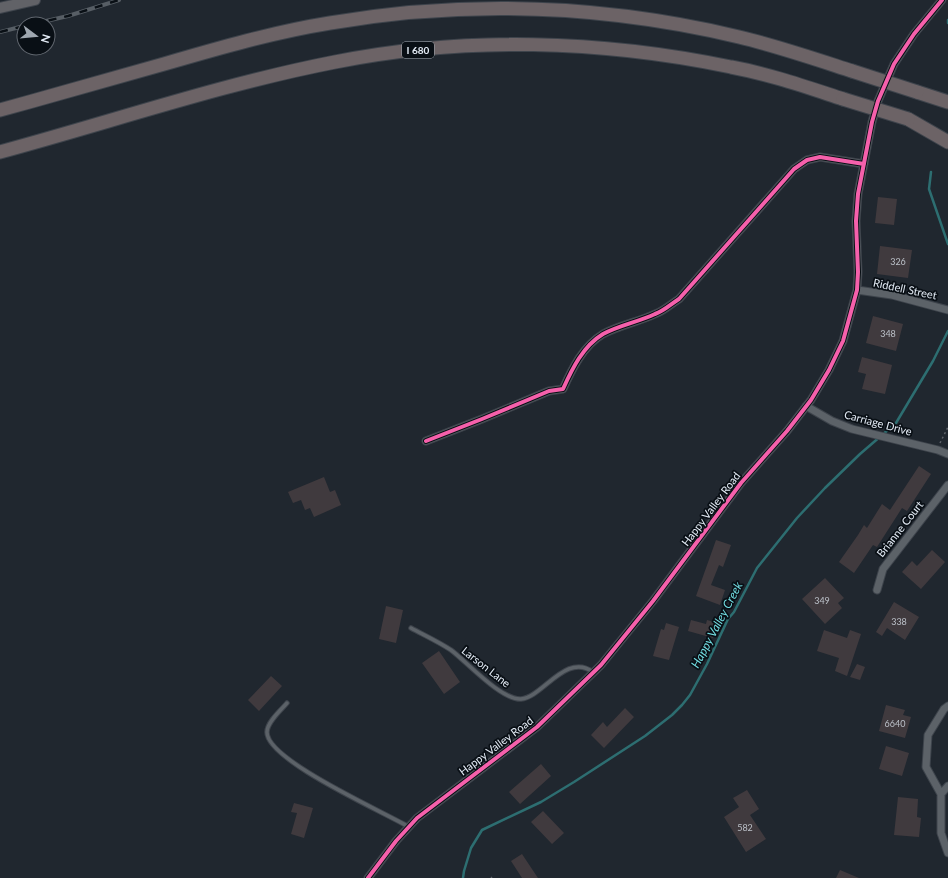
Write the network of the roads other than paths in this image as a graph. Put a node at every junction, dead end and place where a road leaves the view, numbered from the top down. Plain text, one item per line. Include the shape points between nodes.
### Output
1 (35, 0) edge
2 (942, 0) edge
3 (0, 8) edge
4 (948, 102) edge
5 (0, 110) edge
6 (908, 119) junction
7 (948, 132) edge
8 (948, 142) edge
9 (0, 152) edge
10 (864, 164) junction
11 (857, 290) junction
12 (948, 310) edge
13 (806, 406) junction
14 (426, 441) dead end
15 (948, 454) edge
16 (948, 486) edge
17 (877, 590) dead end
18 (411, 628) dead end
19 (593, 672) junction
20 (287, 703) dead end
21 (948, 706) edge
22 (948, 786) edge
23 (941, 794) junction
24 (409, 826) junction
25 (948, 853) edge
26 (368, 878) edge

1 - 3 main road
2 - 10 street, Happy Valley Road via 894,64 878,101
4 - 5 highway, bridge via 795,52 679,24 624,16 508,8 449,9 393,14 270,35
6 - 7 highway, I 680
6 - 8 highway
6 - 9 highway, I 680, bridge via 792,82 674,56 565,45 507,44 393,52 279,74
10 - 11 street, Happy Valley Road via 856,222
10 - 14 street via 820,157 800,164 679,299 656,314 602,335 586,350 573,368 564,389 549,391
11 - 12 street, Riddell Street via 892,295
11 - 13 street, Happy Valley Road via 843,341 829,370
13 - 15 street, Carriage Drive via 852,430
13 - 19 street, Happy Valley Road via 741,483 653,600
16 - 17 street, Brianne Court via 883,569
18 - 19 lane, Larson Lane via 451,650 496,688 521,699 530,696 565,671 580,667
19 - 24 street, Happy Valley Road via 537,727 436,802
20 - 24 lane via 267,728 270,741 278,750 324,782
21 - 23 street via 928,735 926,767
22 - 23 street
23 - 25 street via 941,833
24 - 26 street, Happy Valley Road

